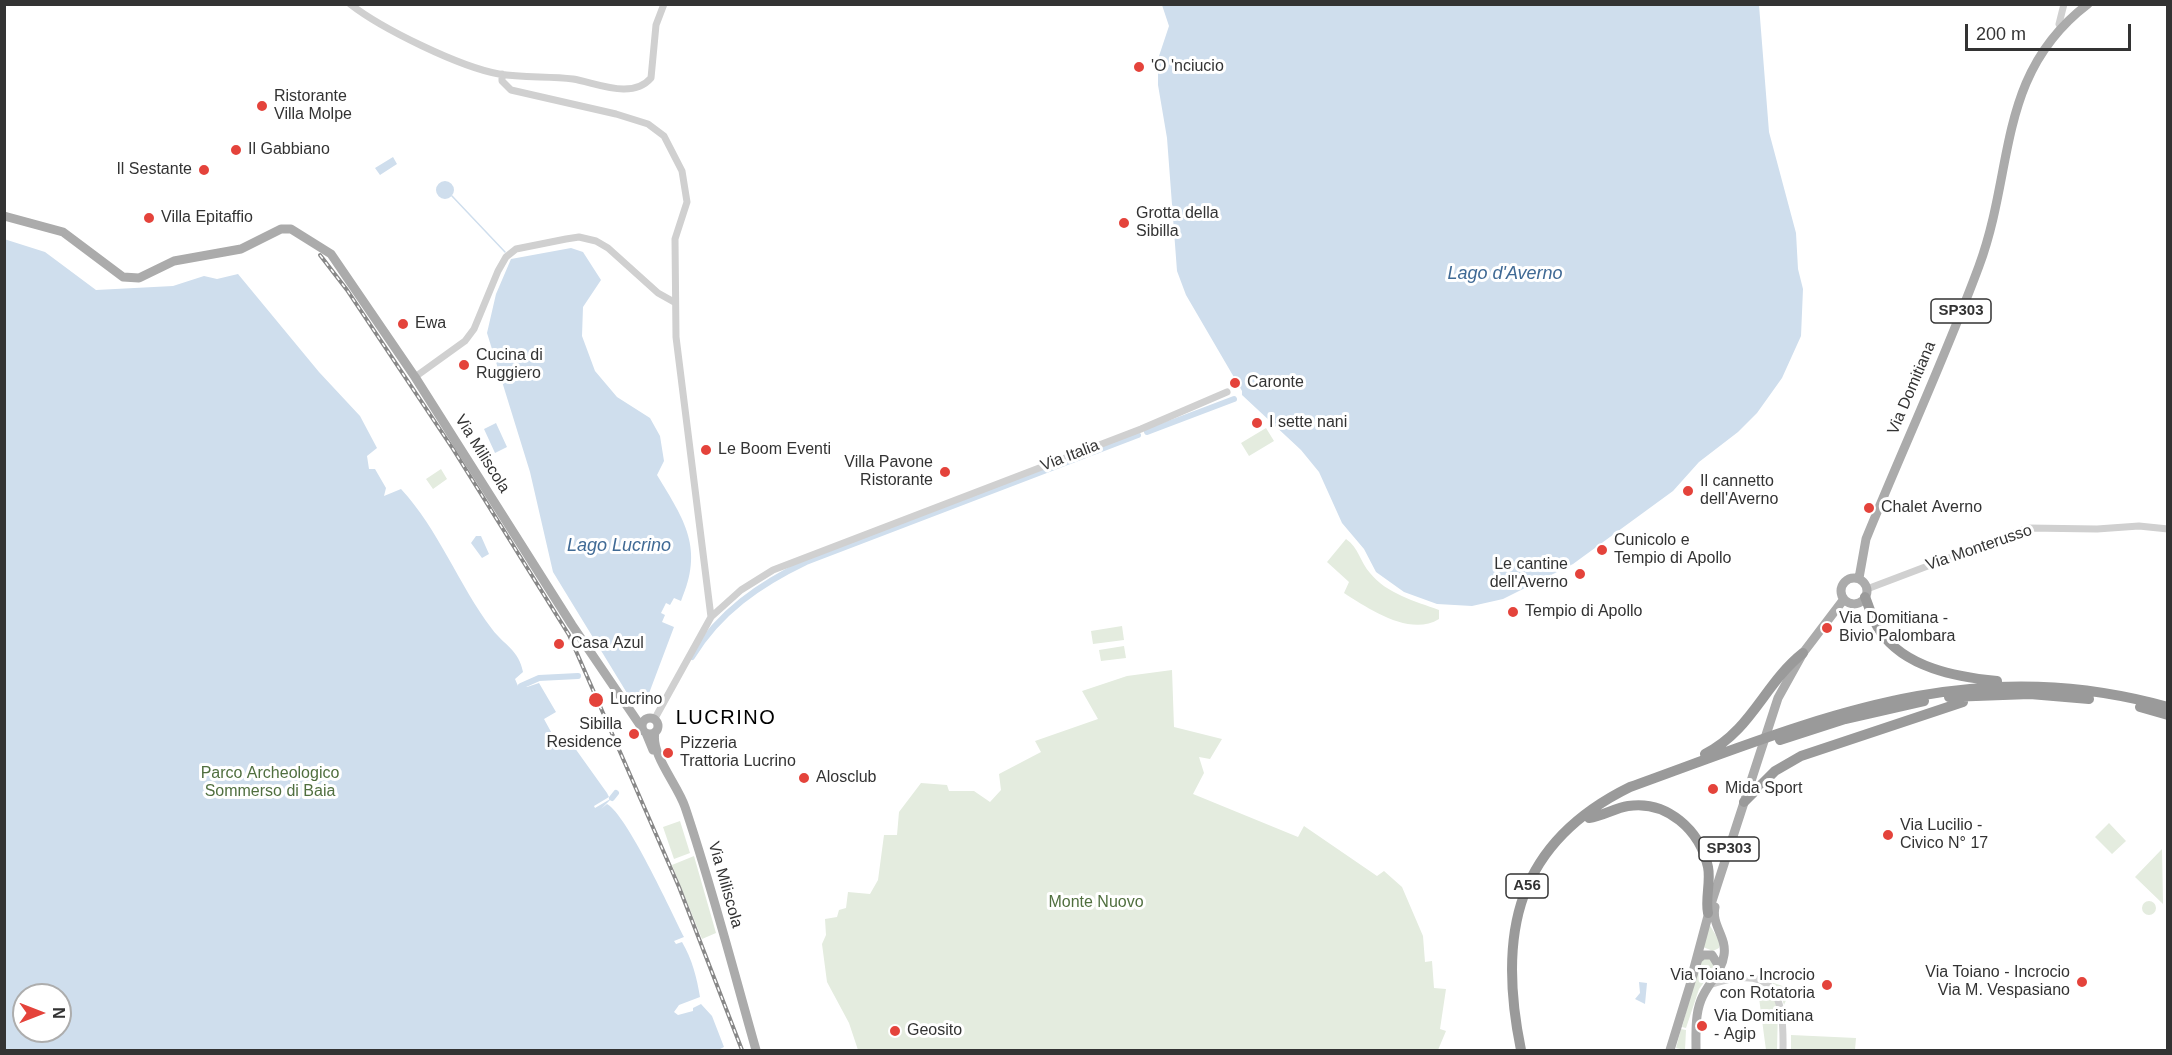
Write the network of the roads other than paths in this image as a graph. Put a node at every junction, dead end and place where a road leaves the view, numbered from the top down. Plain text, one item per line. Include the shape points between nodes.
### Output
1 (350, 4) edge
2 (664, 4) edge
3 (2088, 4) edge
4 (2071, 9) edge
5 (2051, 40) junction
6 (502, 74) junction
7 (4, 216) edge
8 (674, 302) junction
9 (415, 376) junction
10 (1227, 392) dead end
11 (2168, 529) edge
12 (1858, 578) junction
13 (1866, 593) junction
14 (1844, 599) junction
15 (711, 617) junction
16 (1803, 653) junction
17 (2014, 686) junction
18 (1976, 695) junction
19 (2168, 707) edge
20 (2168, 715) edge
21 (648, 727) junction
22 (1786, 734) junction
23 (1721, 758) junction
24 (1685, 767) junction
25 (1650, 783) junction
26 (1744, 802) junction
27 (1589, 818) junction
28 (1715, 895) junction
29 (1708, 913) junction
30 (1694, 968) junction
31 (1720, 968) junction
32 (1709, 985) junction
33 (756, 1050) edge
34 (1521, 1050) edge
35 (1529, 1050) edge
36 (1670, 1050) edge
37 (1696, 1050) edge
38 (1783, 1050) edge

1 - 6 street via 395,32 482,70
2 - 6 street via 656,25 653,71 641,87 612,88 573,80
3 - 4 main road, Via Domitiana
4 - 5 main road, Via Domitiana / SP303
4 - 5 main road, Via Domitiana
5 - 12 main road, Via Domitiana / SP303 via 2021,91 1990,235 1866,539
6 - 8 street via 502,81 511,90 633,119 664,136 682,171 687,193 686,211 675,239
7 - 9 main road, Via Miliscola via 53,227 123,277 131,278 147,275 174,261 241,249 273,231 291,229 331,254
8 - 9 street via 596,241 566,238 509,254 465,341
8 - 15 street
9 - 21 main road, Via Miliscola via 572,625 634,716
10 - 15 street, Via Italia via 1141,429 773,570 741,590
11 - 13 street, Via Monterusso via 2028,528
12 - 13 main road
12 - 14 main road via 1843,583
13 - 14 main road via 1853,604
13 - 17 highway via 1883,635 1919,662 1951,675
14 - 16 main road, SP303
15 - 21 street, Via Italia
16 - 24 highway via 1790,663 1756,711 1730,739
16 - 26 main road, SP303 via 1778,698
17 - 19 highway via 2102,693
17 - 22 highway via 1899,698 1844,711
18 - 20 highway via 2076,697
18 - 22 highway via 1887,708
18 - 26 highway via 1801,756 1767,777
21 - 33 main road, Via Miliscola via 689,819
22 - 23 highway
23 - 24 highway, A56
23 - 25 highway, A56
24 - 25 highway, A56
25 - 27 highway, A56
25 - 34 highway, A56 via 1607,799 1570,824 1547,850 1527,886 1519,911 1513,958
26 - 28 main road, SP303
27 - 29 highway via 1623,807 1641,806 1659,808 1679,819 1695,838 1707,866
27 - 35 highway, A56 via 1550,858 1528,905 1520,971
28 - 29 main road
28 - 31 main road via 1714,920 1725,947
29 - 30 main road
30 - 31 main road via 1706,954 1717,958
30 - 36 main road
31 - 32 main road
32 - 37 main road via 1698,1008
32 - 38 street via 1729,979 1761,980 1778,994 1784,1027

